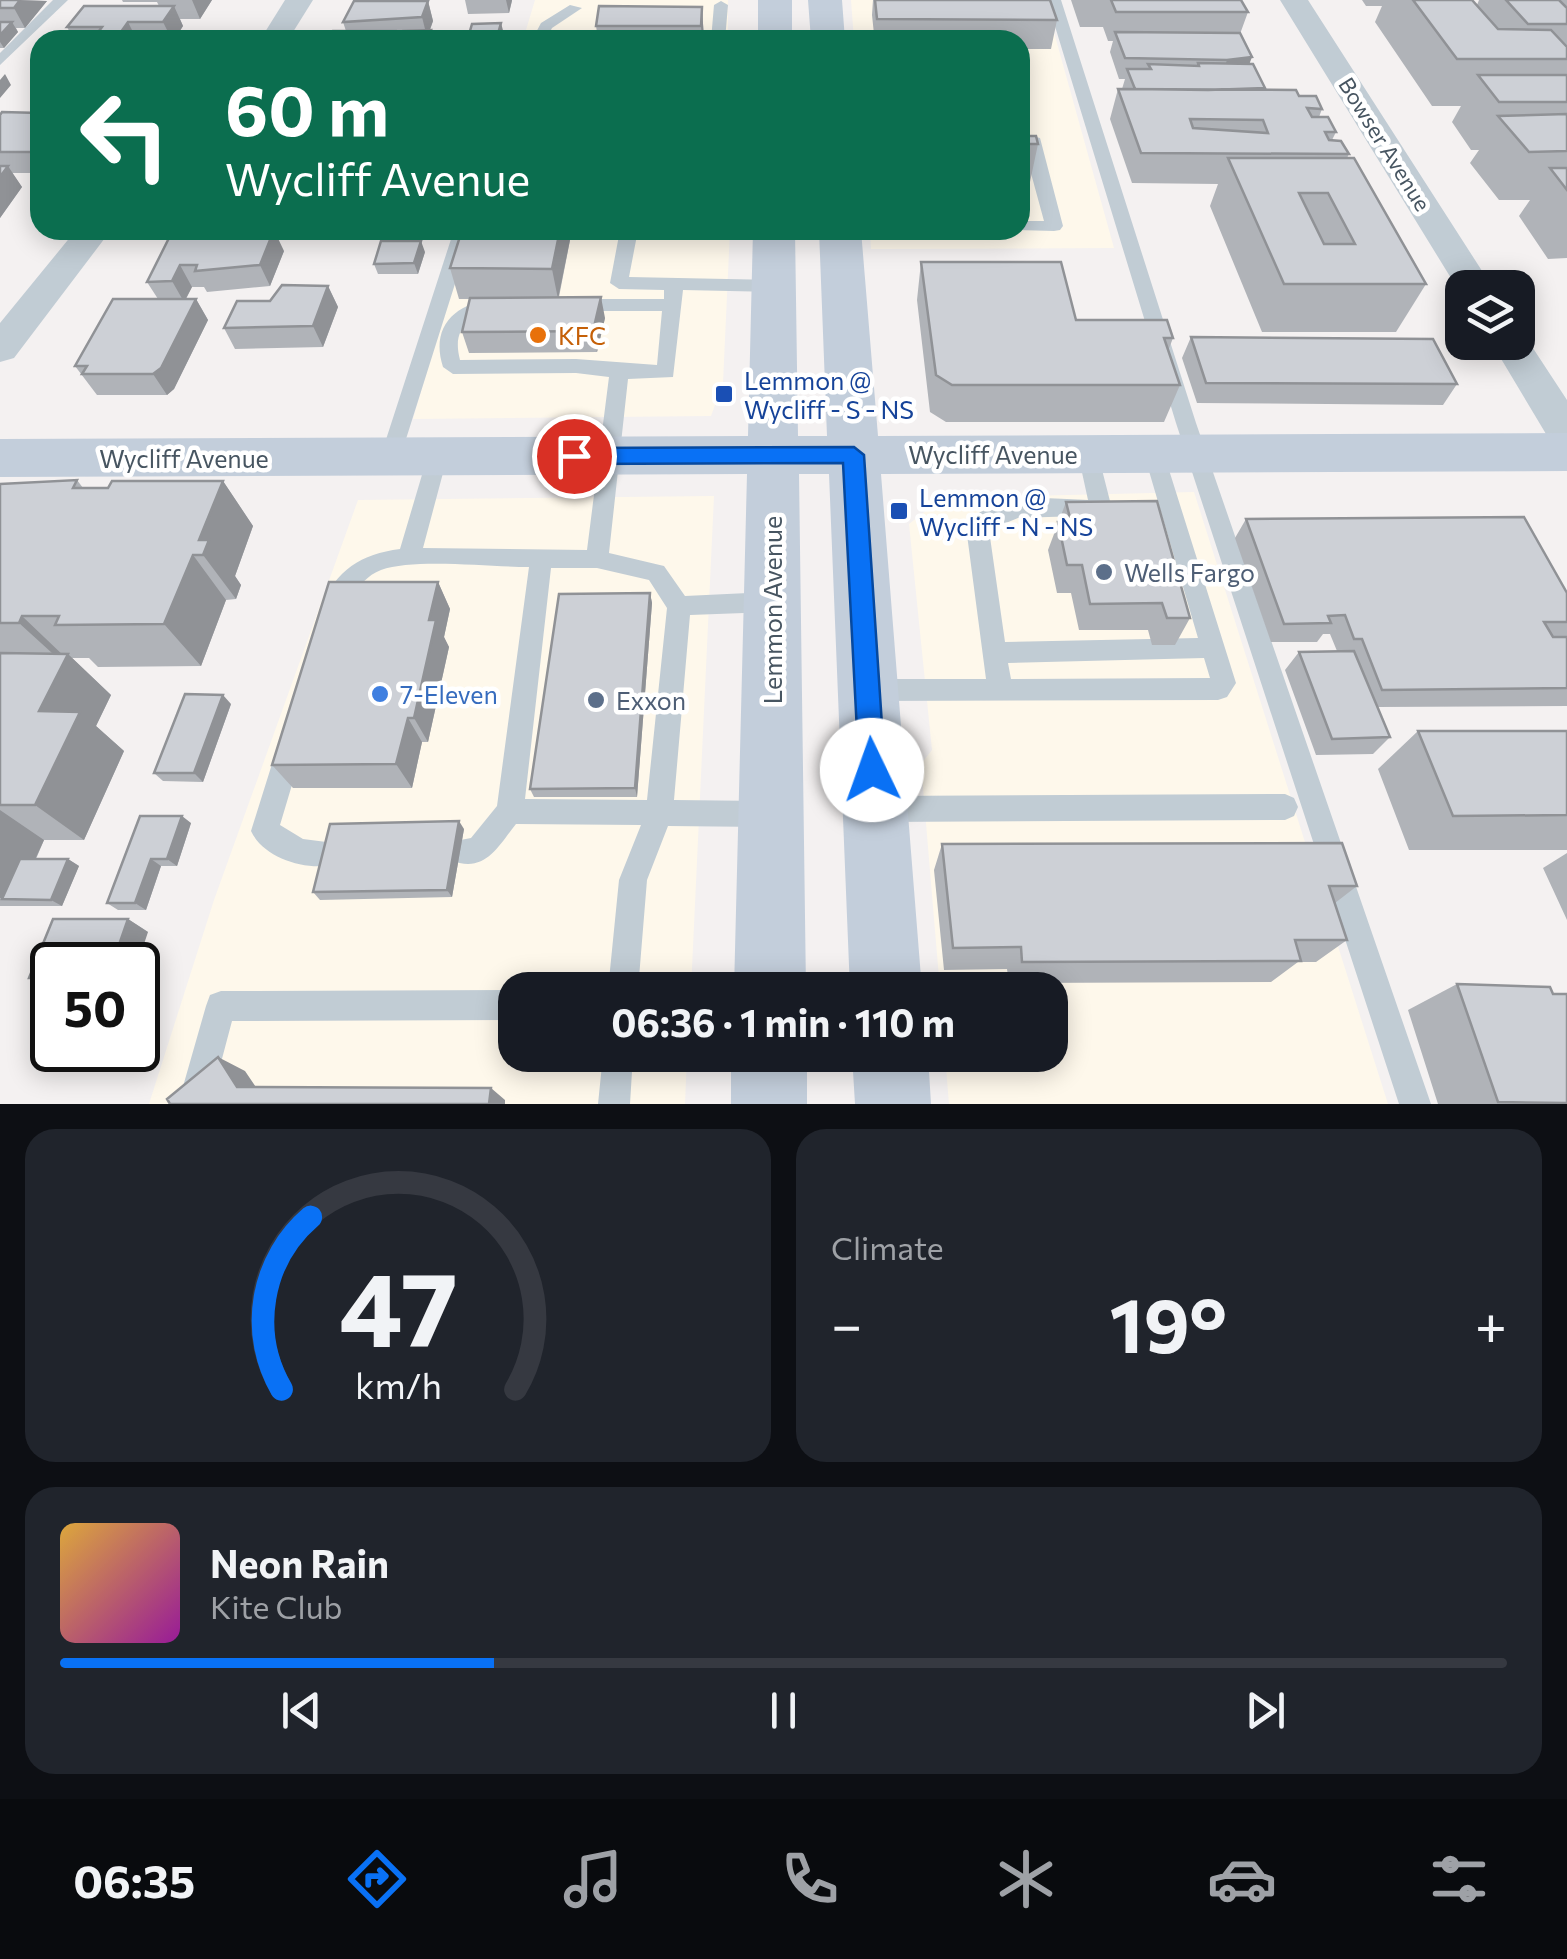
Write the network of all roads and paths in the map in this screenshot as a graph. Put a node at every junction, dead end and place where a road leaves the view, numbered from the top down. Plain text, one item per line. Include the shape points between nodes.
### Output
1 (61, 0) edge
2 (299, 0) edge
3 (776, 0) edge
4 (826, 0) edge
5 (1054, 0) edge
6 (1294, 0) edge
7 (722, 6) dead end
8 (575, 8) dead end
9 (30, 30) edge
10 (30, 30) edge
11 (280, 30) edge
12 (544, 30) edge
13 (719, 30) edge
14 (775, 30) edge
15 (828, 30) edge
16 (0, 60) edge
17 (1030, 138) edge
18 (1030, 226) edge
19 (86, 240) edge
20 (460, 240) edge
21 (627, 240) edge
22 (774, 240) edge
23 (841, 240) edge
24 (1464, 270) edge
25 (774, 286) junction
26 (673, 295) junction
27 (513, 305) edge
28 (552, 305) edge
29 (0, 348) edge
30 (1521, 360) edge
31 (619, 372) junction
32 (1567, 432) edge
33 (1567, 452) edge
34 (1088, 454) junction
35 (1176, 454) junction
36 (854, 455) junction
37 (608, 456) junction
38 (773, 456) junction
39 (0, 458) edge
40 (413, 458) junction
41 (409, 556) junction
42 (597, 559) junction
43 (541, 560) junction
44 (772, 602) junction
45 (680, 606) junction
46 (326, 629) edge
47 (1214, 648) junction
48 (994, 653) junction
49 (868, 690) junction
50 (1000, 690) junction
51 (298, 721) edge
52 (1285, 807) dead end
53 (875, 809) junction
54 (510, 811) junction
55 (770, 814) junction
56 (659, 815) junction
57 (460, 851) edge
58 (332, 852) edge
59 (625, 972) edge
60 (770, 972) edge
61 (885, 972) edge
62 (498, 1005) edge
63 (617, 1072) edge
64 (769, 1072) edge
65 (891, 1072) edge
66 (194, 1104) edge
67 (614, 1104) edge
68 (769, 1104) edge
69 (893, 1104) edge
70 (1415, 1104) edge

1 - 9 lane
2 - 11 street
3 - 14 main road
4 - 15 main road
5 - 35 lane
6 - 24 street, Bowser Avenue
7 - 13 lane
8 - 12 lane
10 - 16 lane
17 - 18 lane via 1054,226
19 - 29 street
20 - 40 lane
21 - 26 lane via 619,283
22 - 25 main road, Lemmon Avenue
23 - 36 main road
25 - 26 lane
25 - 38 main road, Lemmon Avenue
26 - 28 lane
26 - 31 lane via 666,372
27 - 31 lane via 473,305 460,313 447,353 454,367
30 - 32 street
31 - 37 lane
33 - 35 main road, Wycliff Avenue
34 - 35 main road, Wycliff Avenue
34 - 36 main road, Wycliff Avenue
34 - 48 lane via 1100,509 1007,511 977,527
35 - 47 lane
35 - 70 lane
36 - 38 main road, Wycliff Avenue
36 - 49 main road
37 - 38 main road, Wycliff Avenue
37 - 40 main road, Wycliff Avenue
37 - 42 lane
38 - 44 main road, Lemmon Avenue
39 - 40 main road, Wycliff Avenue
40 - 41 lane
41 - 43 lane
41 - 46 lane via 385,557 349,576
42 - 43 lane
42 - 45 lane via 656,573
43 - 54 lane
44 - 45 lane
44 - 55 main road, Lemmon Avenue
45 - 56 lane
47 - 48 lane
47 - 50 lane via 1224,683 1218,690
48 - 50 lane
49 - 50 lane
49 - 53 main road
51 - 58 lane via 266,831 300,852
52 - 53 lane
53 - 61 main road
54 - 56 lane
54 - 57 lane via 477,852
55 - 56 lane
55 - 60 main road, Lemmon Avenue
56 - 59 lane via 633,880
62 - 66 lane via 221,1006
63 - 67 lane
64 - 68 main road
65 - 69 main road

